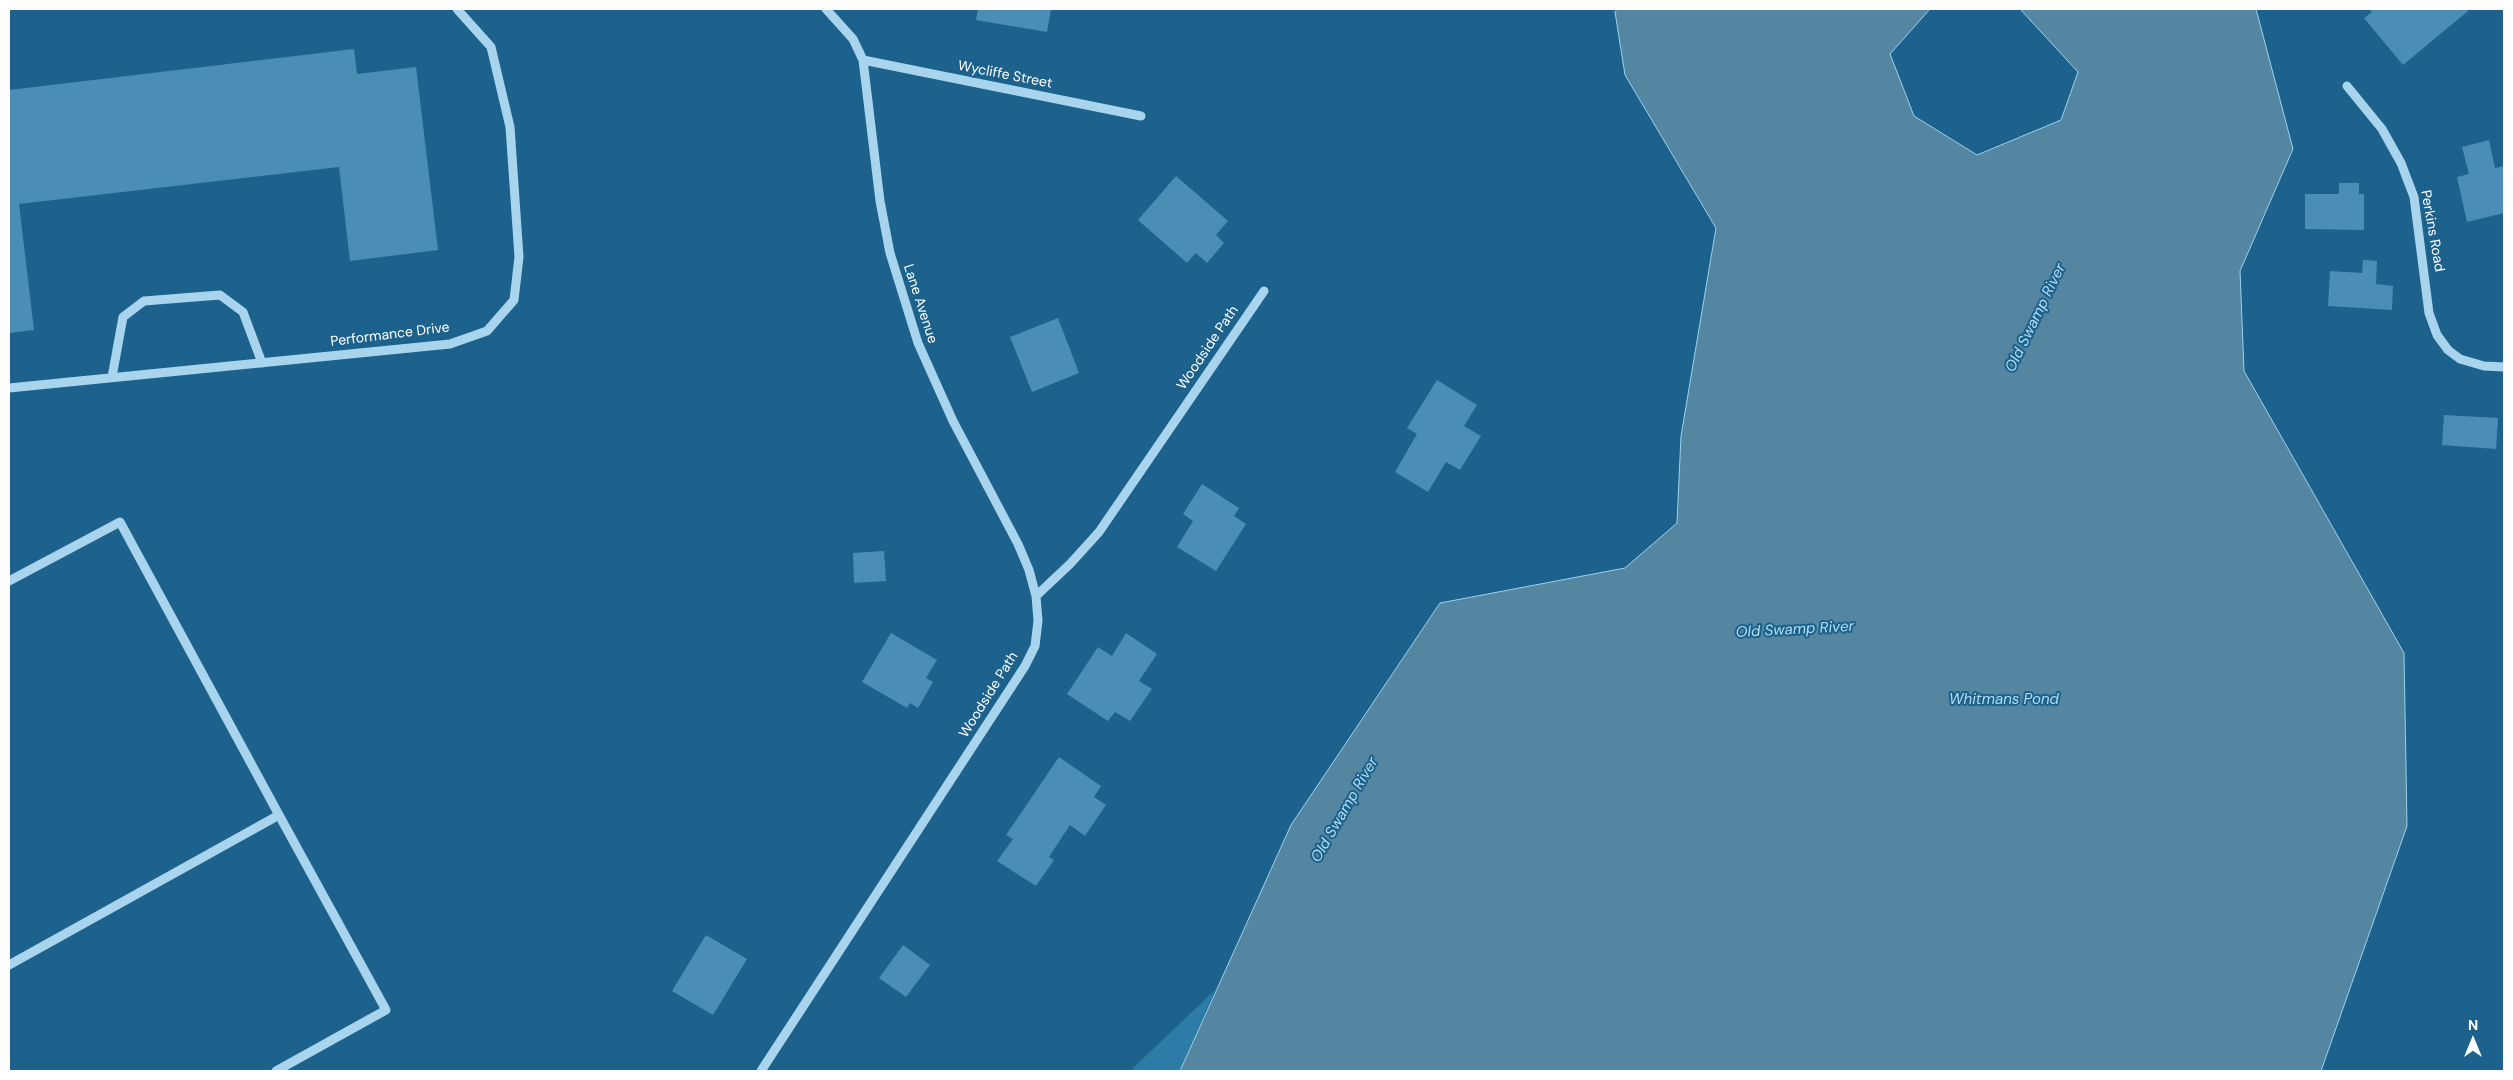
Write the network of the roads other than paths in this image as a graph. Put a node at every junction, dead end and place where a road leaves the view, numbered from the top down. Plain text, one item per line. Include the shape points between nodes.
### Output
1 (457, 9) edge
2 (826, 9) edge
3 (863, 60) junction
4 (2347, 86) dead end
5 (1141, 116) dead end
6 (1264, 290) dead end
7 (262, 363) junction
8 (2504, 367) edge
9 (112, 377) junction
10 (9, 388) edge
11 (9, 581) edge
12 (1036, 596) junction
13 (279, 815) junction
14 (9, 965) edge
15 (276, 1071) edge
16 (761, 1071) edge

1 - 7 street, Performance Drive via 491,48 510,128 519,257 514,300 486,332 450,344
2 - 3 street, Lane Avenue via 853,39
3 - 5 street, Wycliffe Street
3 - 12 street, Lane Avenue via 880,201 902,297 918,343 953,421 1018,544
4 - 8 street, Perkins Road via 2382,129 2401,163 2414,197 2430,313 2437,335 2460,359 2484,366
6 - 12 street, Woodside Path via 1099,532
7 - 9 street, Performance Drive
7 - 9 street via 243,312 220,296 144,301 123,317
9 - 10 street, Performance Drive
11 - 13 street via 120,522
12 - 16 street, Woodside Path via 1035,646 1025,666
13 - 14 street
13 - 15 street via 386,1010

